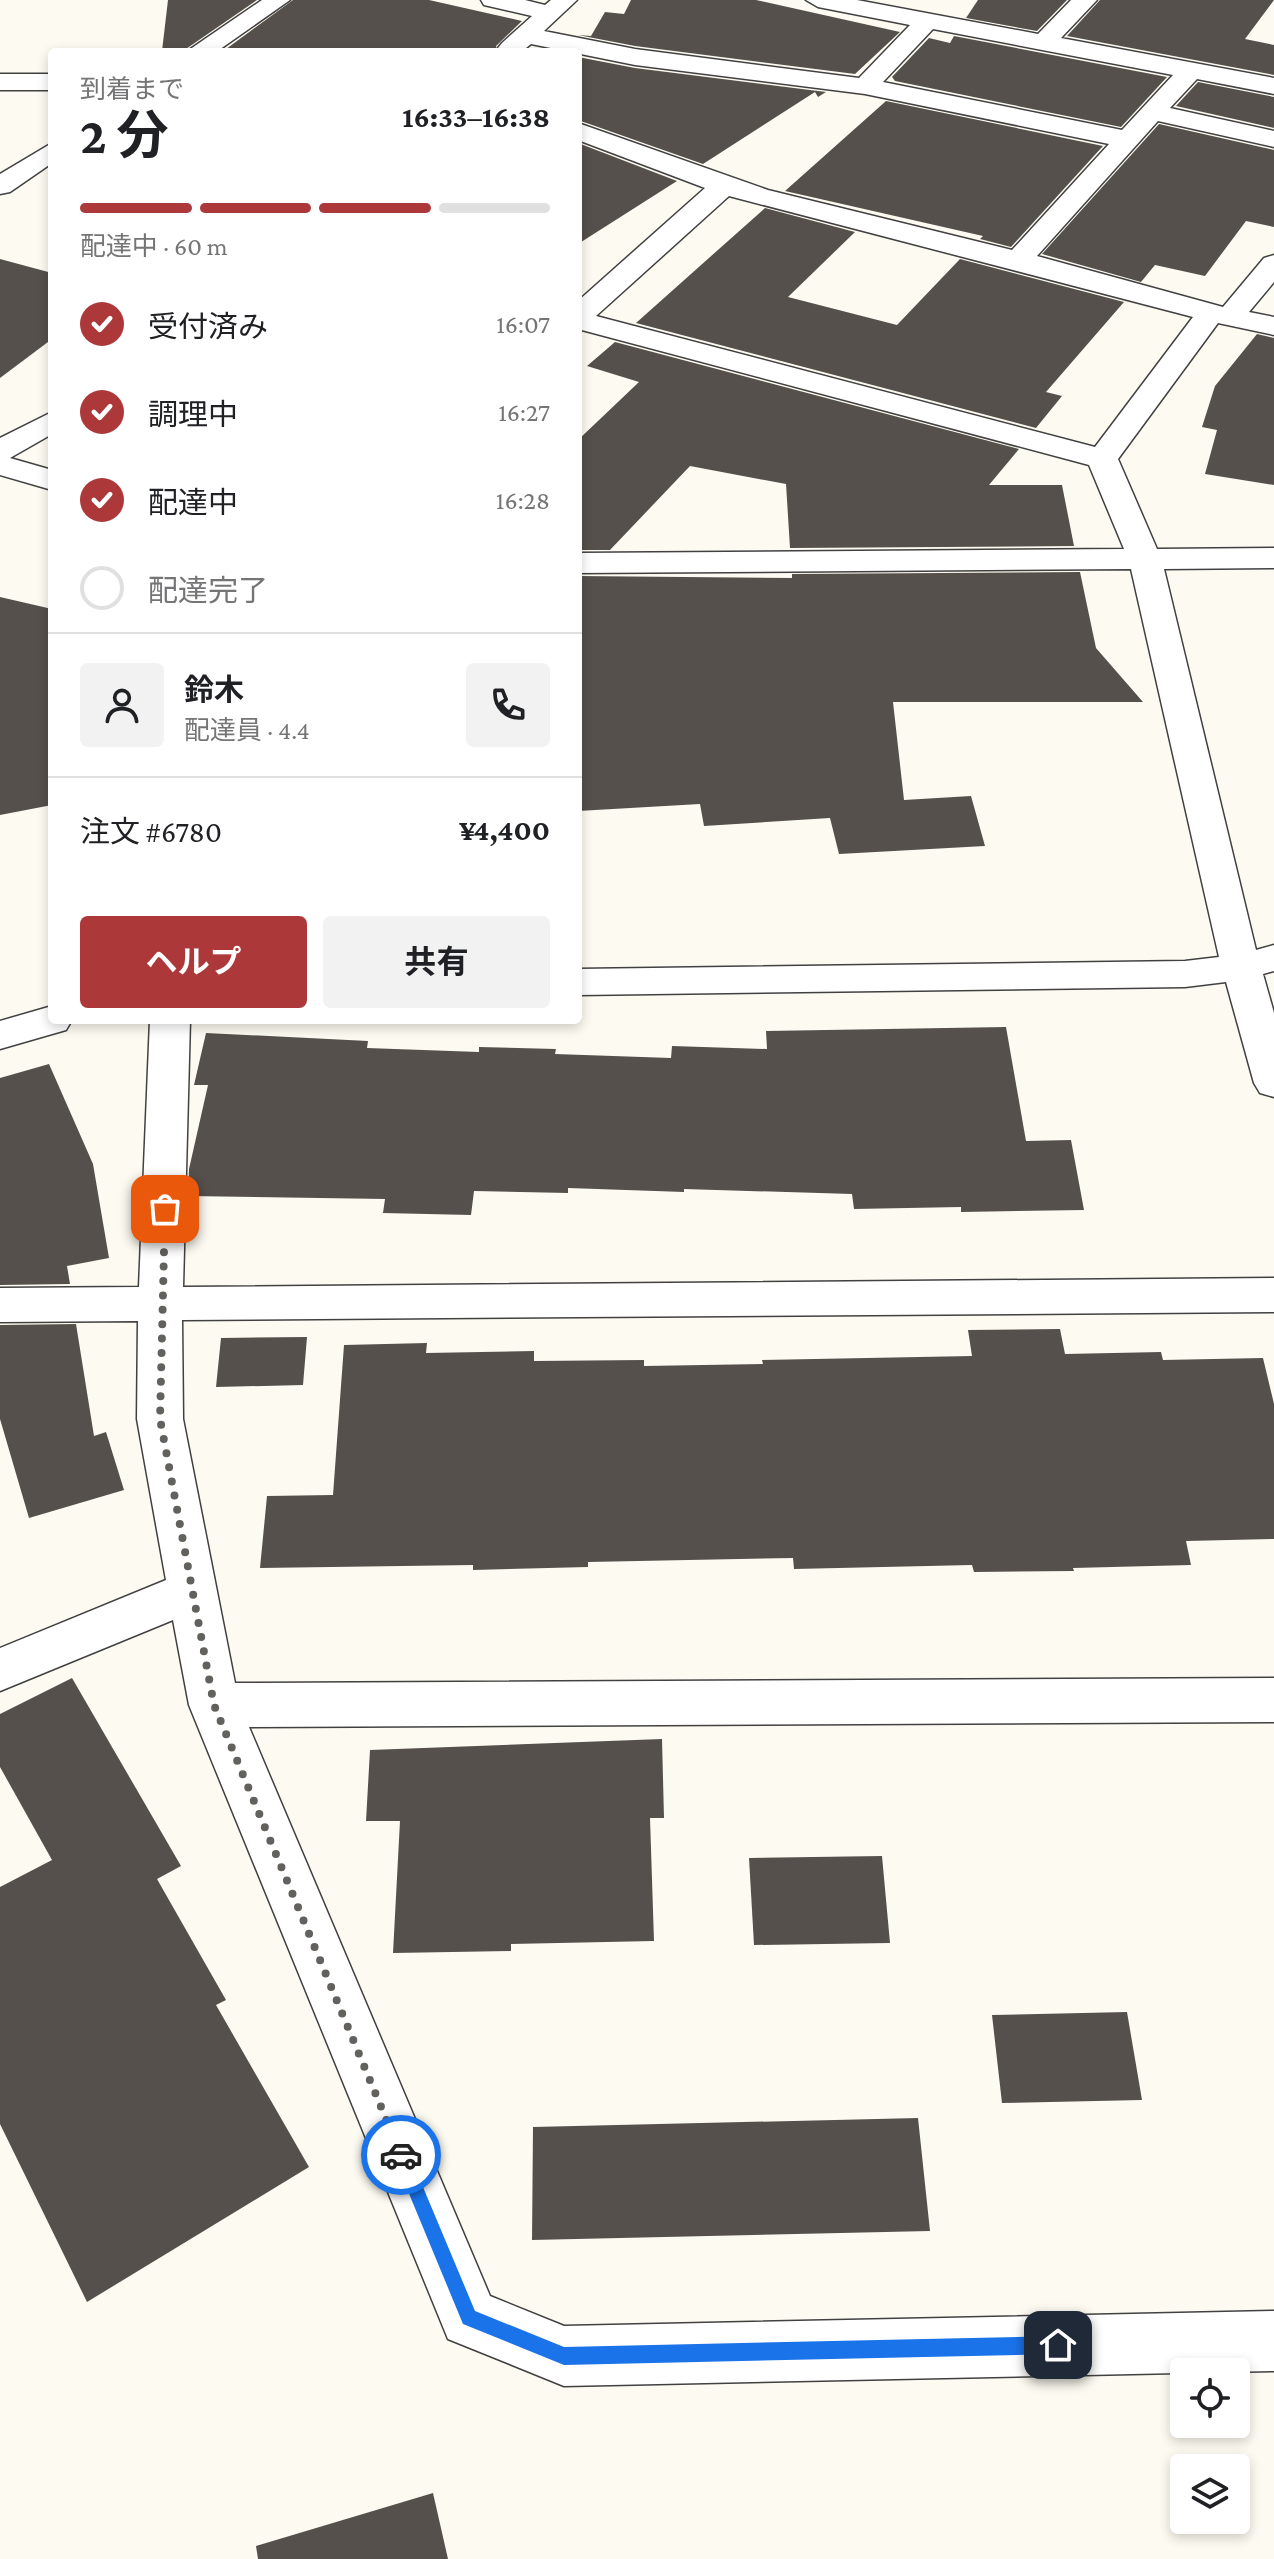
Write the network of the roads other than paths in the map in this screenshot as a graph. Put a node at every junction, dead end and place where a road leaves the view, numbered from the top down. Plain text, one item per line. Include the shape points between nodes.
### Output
1 (278, 0) edge
2 (493, 0) edge
3 (818, 0) edge
4 (1085, 0) edge
5 (557, 6) edge
6 (928, 20) junction
7 (1045, 41) junction
8 (516, 43) edge
9 (205, 48) edge
10 (558, 48) edge
11 (582, 51) edge
12 (1192, 69) junction
13 (0, 82) edge
14 (48, 82) edge
15 (865, 86) junction
16 (1274, 86) edge
17 (1151, 112) junction
18 (582, 133) edge
19 (1125, 139) junction
20 (1274, 139) edge
21 (48, 154) edge
22 (0, 186) edge
23 (724, 186) junction
24 (1018, 260) junction
25 (1274, 264) edge
26 (582, 314) edge
27 (1220, 315) junction
28 (582, 319) edge
29 (1274, 326) edge
30 (48, 423) edge
31 (0, 451) edge
32 (1102, 459) junction
33 (0, 465) edge
34 (48, 479) edge
35 (1274, 558) edge
36 (1145, 559) junction
37 (582, 563) edge
38 (1258, 963) edge
39 (582, 982) edge
40 (48, 1021) edge
41 (170, 1024) edge
42 (0, 1035) edge
43 (1274, 1083) edge
44 (1274, 1295) edge
45 (163, 1304) junction
46 (0, 1305) edge
47 (194, 1590) junction
48 (0, 1670) edge
49 (1274, 1700) edge
50 (214, 1705) junction
51 (1274, 2341) edge

1 - 9 street
2 - 5 street
3 - 6 street
4 - 7 street
5 - 8 street
6 - 7 street
6 - 15 street
7 - 12 street
8 - 10 street
11 - 15 street
12 - 16 street
12 - 17 street
13 - 14 street
15 - 19 street
17 - 19 street
17 - 20 street
18 - 23 street
19 - 24 street
21 - 22 street
23 - 24 street
23 - 26 street
24 - 27 street
25 - 27 street
27 - 29 street
27 - 32 street
28 - 32 street
30 - 31 street
32 - 36 street
33 - 34 street
35 - 36 street
36 - 37 street
36 - 38 street
38 - 39 street via 1185,974
38 - 43 street
40 - 42 street
41 - 45 street
44 - 45 street
45 - 46 street
45 - 47 street via 160,1419
47 - 48 street
47 - 50 street
49 - 50 street
50 - 51 street via 469,2318 564,2356

